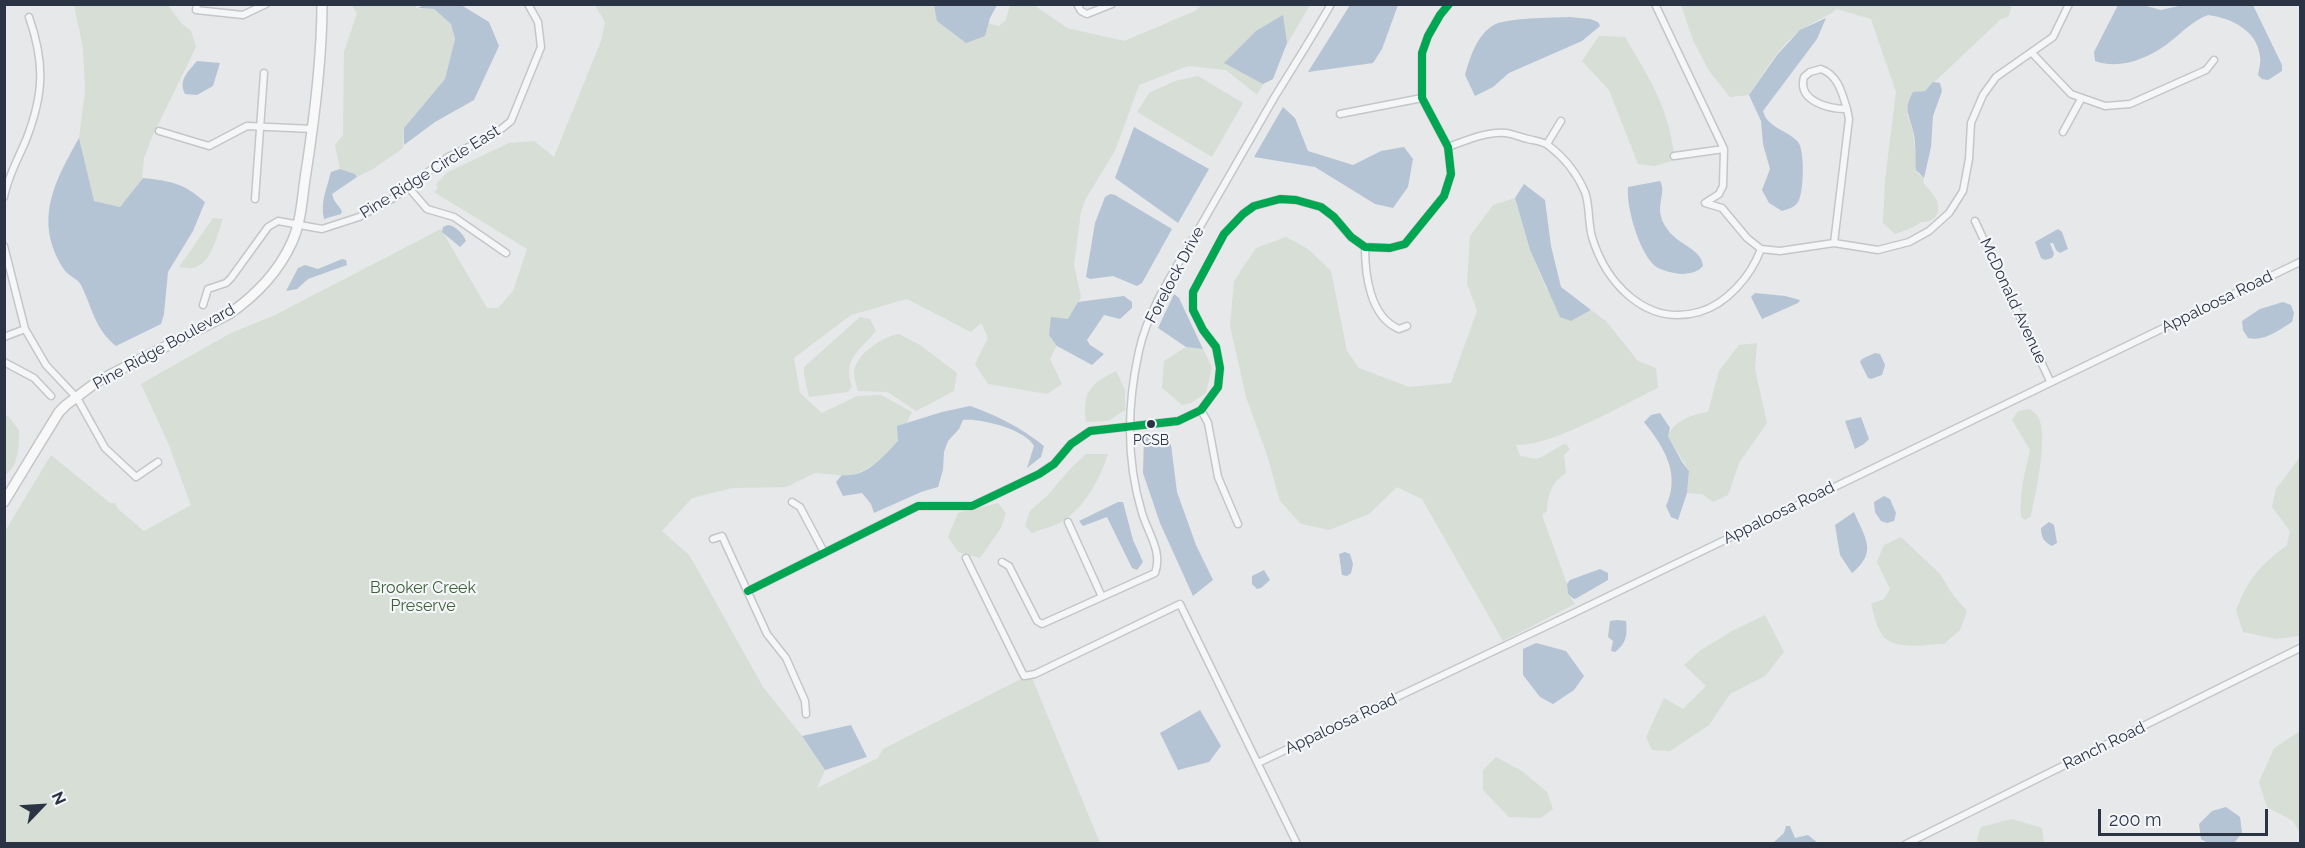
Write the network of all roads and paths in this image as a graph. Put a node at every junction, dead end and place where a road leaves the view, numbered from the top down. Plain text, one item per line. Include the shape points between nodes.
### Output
1 (197, 4) edge
2 (266, 4) edge
3 (322, 4) edge
4 (528, 4) edge
5 (1077, 4) edge
6 (1112, 4) edge
7 (1331, 4) edge
8 (1449, 4) edge
9 (1655, 4) edge
10 (2069, 4) edge
11 (29, 17) dead end
12 (2033, 54) junction
13 (2214, 60) dead end
14 (264, 72) dead end
15 (1422, 98) junction
16 (2081, 99) junction
17 (1846, 109) junction
18 (1340, 114) dead end
19 (1561, 120) dead end
20 (261, 125) junction
21 (313, 129) junction
22 (159, 131) dead end
23 (2063, 132) dead end
24 (1546, 144) junction
25 (1448, 147) junction
26 (1724, 149) junction
27 (1674, 156) dead end
28 (409, 188) junction
29 (4, 196) edge
30 (255, 199) dead end
31 (1975, 221) dead end
32 (298, 224) junction
33 (1834, 243) junction
34 (4, 246) edge
35 (1365, 247) junction
36 (1761, 249) junction
37 (506, 253) dead end
38 (2301, 262) edge
39 (202, 305) dead end
40 (1407, 326) dead end
41 (25, 328) junction
42 (4, 337) edge
43 (4, 362) edge
44 (2050, 381) junction
45 (51, 396) dead end
46 (76, 398) junction
47 (1201, 410) junction
48 (1129, 425) junction
49 (158, 462) dead end
50 (4, 502) edge
51 (792, 502) dead end
52 (1068, 522) dead end
53 (1238, 524) dead end
54 (712, 539) dead end
55 (824, 552) junction
56 (966, 558) dead end
57 (1002, 562) dead end
58 (748, 591) junction
59 (1102, 597) junction
60 (2301, 648) edge
61 (806, 714) dead end
62 (1258, 763) junction
63 (1297, 843) edge
64 (1906, 843) edge

1 - 2 street via 196,10 243,15
3 - 21 street, Pine Ridge Boulevard
4 - 28 street, Pine Ridge Circle East via 538,22 541,47 510,121 495,134 448,157
5 - 6 street via 1087,14
7 - 48 street, Forelock Drive via 1151,315 1139,349
8 - 15 street via 1422,53
9 - 26 street
10 - 12 street via 2053,37
11 - 29 street via 39,45 41,82 34,119
12 - 16 street via 2071,94
12 - 33 street via 1996,78 1983,95 1971,123 1963,190 1949,213 1929,231 1898,245 1878,250
13 - 16 street via 2206,70 2130,104 2105,106
14 - 20 street
15 - 18 street
15 - 25 street
16 - 23 street
17 - 17 street via 1840,88 1827,72 1815,70 1804,77 1808,97
17 - 33 street via 1849,119
19 - 24 street
20 - 21 street
20 - 22 street via 247,126 209,146
20 - 30 street
21 - 32 street, Pine Ridge Boulevard
24 - 25 street via 1504,133
24 - 36 street via 1578,178 1586,195 1591,235 1598,252 1609,273 1639,305 1671,315 1705,311 1730,295
25 - 35 street via 1451,174 1444,196 1420,227 1405,244
26 - 27 street
26 - 36 street via 1723,186 1719,194 1705,203 1722,208
28 - 32 street, Pine Ridge Circle East via 381,206 329,228
28 - 37 street via 427,209 454,217
31 - 44 street, McDonald Avenue
32 - 39 street, Pine Ridge Circle East via 278,221 268,227 231,278 208,289
32 - 46 street, Pine Ridge Boulevard via 278,266 245,303 98,381
33 - 36 street via 1780,251
34 - 41 street
35 - 40 street via 1365,271 1378,310 1392,327
35 - 47 street via 1321,207 1296,200 1280,199 1254,206 1243,214 1224,234 1193,292 1193,310 1216,347 1220,368 1218,387
38 - 44 street, Appaloosa Road
41 - 42 street
41 - 46 street via 46,365
43 - 45 street via 34,378
44 - 62 street, Appaloosa Road
46 - 49 street via 105,448 136,477
46 - 50 street, Pine Ridge Boulevard via 59,412
47 - 48 street via 1178,421
47 - 53 street via 1208,423 1218,477
48 - 55 street via 1090,431 1039,474 972,506 918,506
48 - 59 street, Forelock Drive via 1140,505 1159,563 1155,573
51 - 55 street via 800,507
52 - 59 street
54 - 58 street via 722,536
55 - 58 street
56 - 62 street via 1024,676 1180,604
57 - 59 street via 1009,566 1042,624
58 - 61 street via 767,634 786,658 805,701
60 - 64 street, Ranch Road
62 - 63 street

